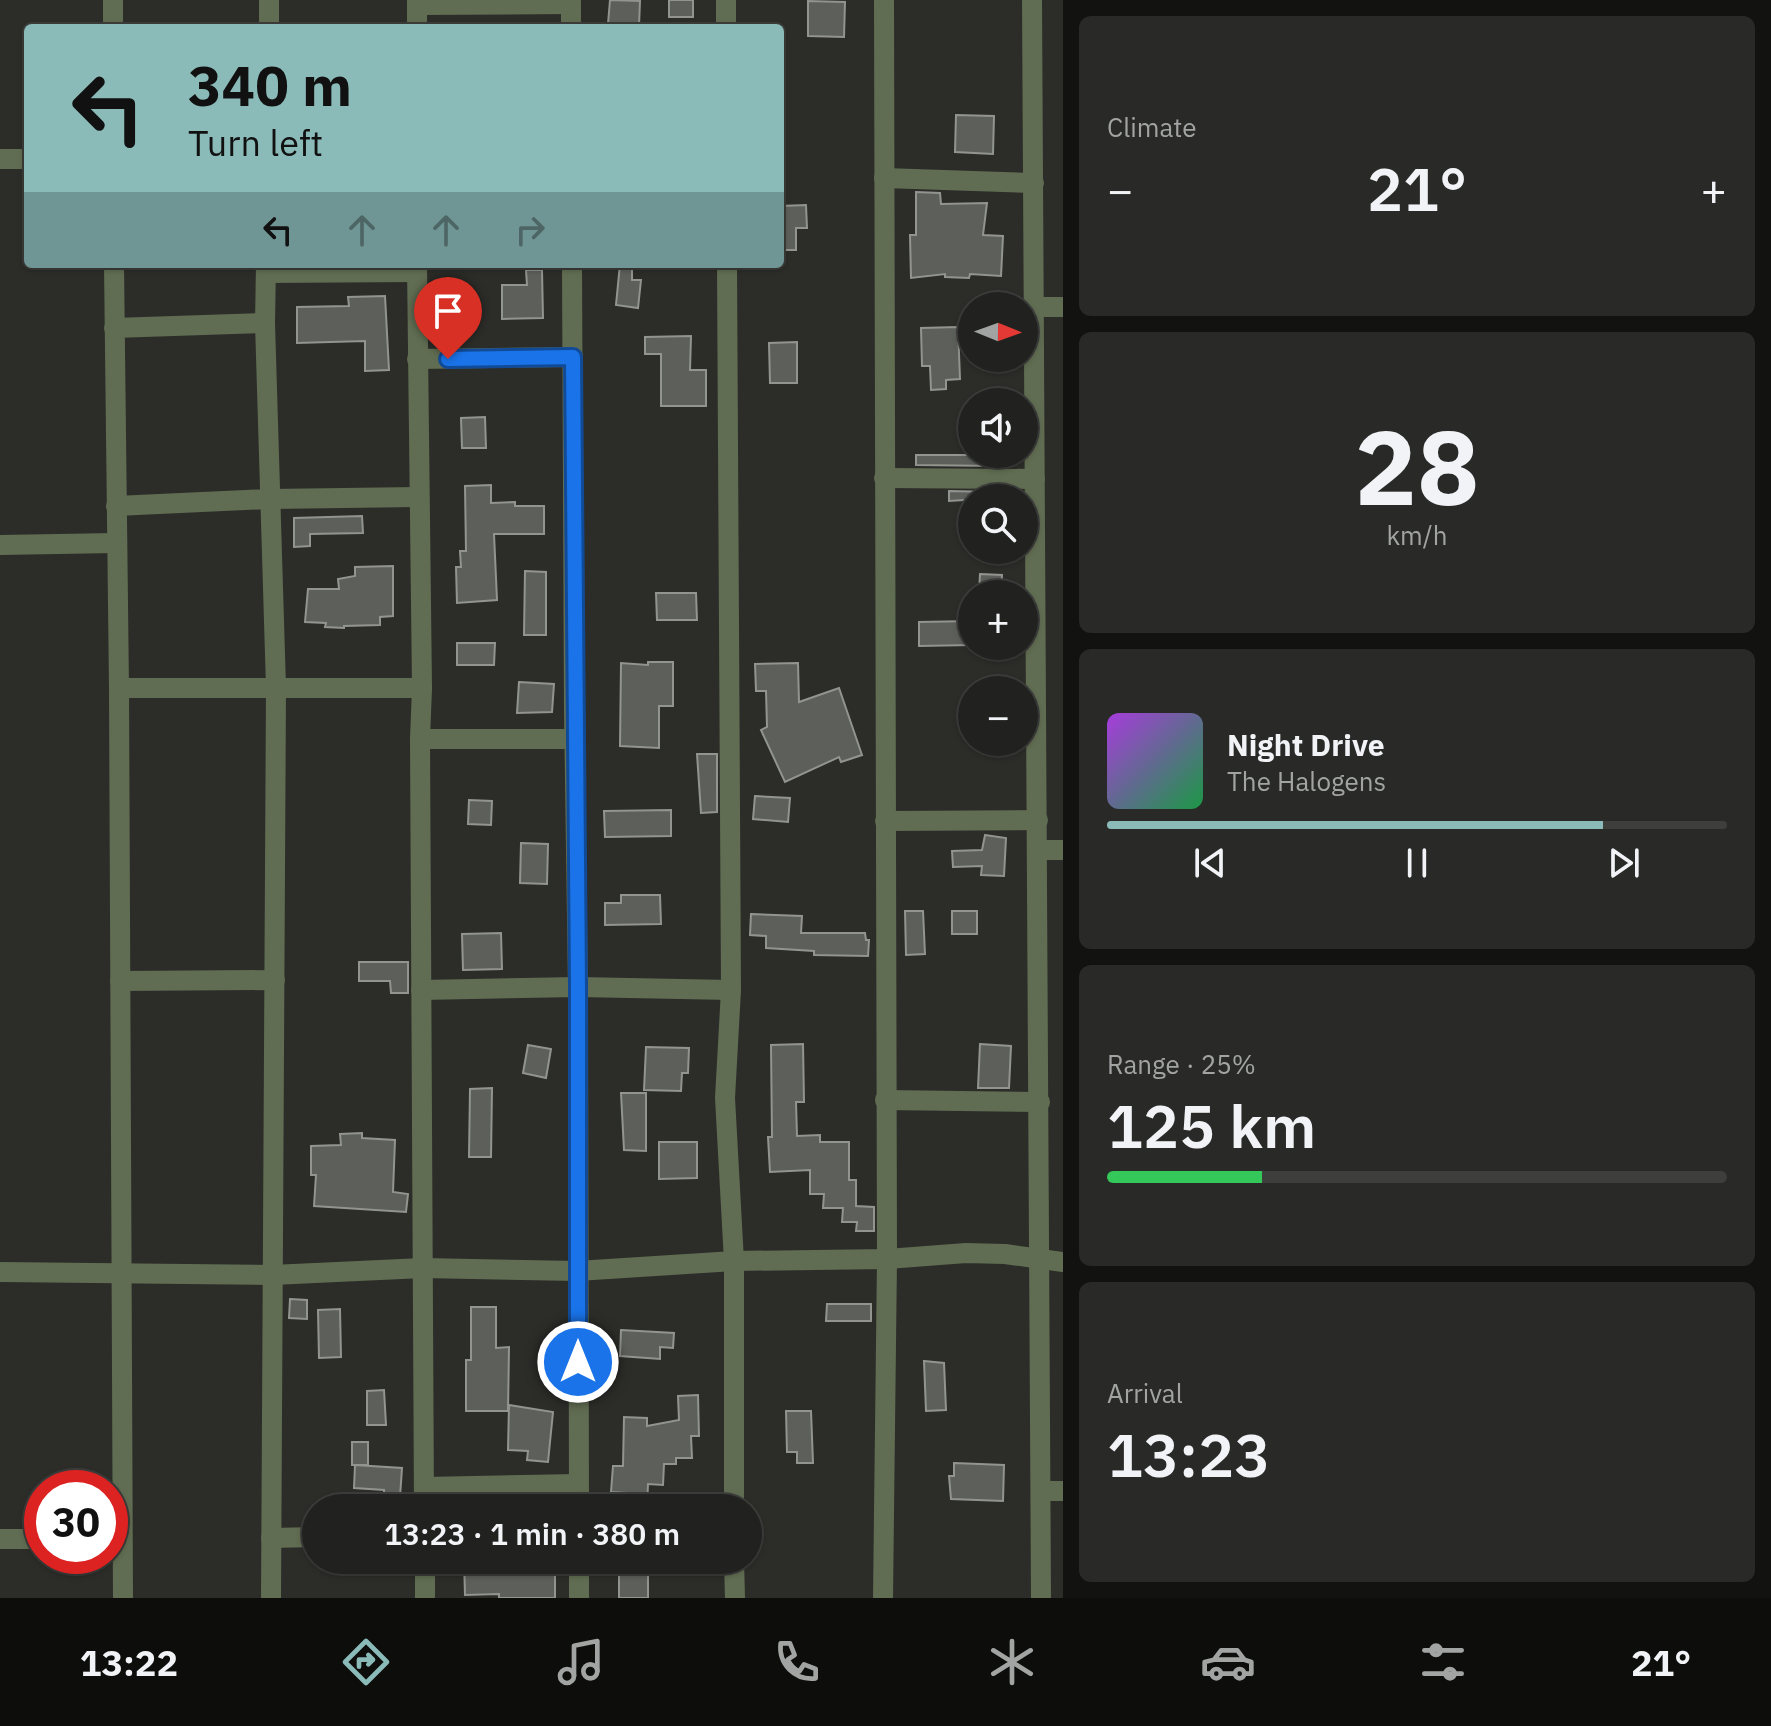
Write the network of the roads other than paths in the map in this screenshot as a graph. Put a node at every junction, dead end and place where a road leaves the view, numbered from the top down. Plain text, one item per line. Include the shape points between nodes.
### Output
1 (113, 0) edge
2 (269, 0) edge
3 (726, 0) edge
4 (884, 0) edge
5 (1032, 0) edge
6 (417, 2) edge
7 (571, 2) edge
8 (113, 24) edge
9 (269, 24) edge
10 (417, 24) edge
11 (571, 24) edge
12 (726, 24) edge
13 (0, 159) edge
14 (24, 159) edge
15 (884, 178) junction
16 (1034, 183) junction
17 (114, 268) edge
18 (417, 268) edge
19 (572, 268) edge
20 (727, 268) edge
21 (266, 269) edge
22 (1034, 292) edge
23 (1038, 307) edge
24 (1063, 307) edge
25 (265, 323) junction
26 (114, 328) junction
27 (573, 357) junction
28 (417, 359) junction
29 (1034, 372) edge
30 (884, 478) junction
31 (1035, 479) junction
32 (418, 497) junction
33 (269, 499) junction
34 (116, 506) junction
35 (116, 543) junction
36 (0, 545) edge
37 (276, 687) junction
38 (119, 688) junction
39 (422, 688) junction
40 (420, 739) junction
41 (574, 739) junction
42 (1038, 820) junction
43 (885, 821) junction
44 (1037, 850) junction
45 (1063, 850) edge
46 (275, 980) junction
47 (120, 981) junction
48 (578, 987) junction
49 (421, 990) junction
50 (731, 990) junction
51 (885, 1100) junction
52 (1040, 1102) junction
53 (887, 1259) junction
54 (1041, 1259) junction
55 (734, 1261) junction
56 (1063, 1262) edge
57 (423, 1268) junction
58 (577, 1271) junction
59 (0, 1272) edge
60 (122, 1275) junction
61 (272, 1275) junction
62 (118, 1470) edge
63 (578, 1484) junction
64 (1041, 1491) junction
65 (1063, 1491) edge
66 (424, 1494) edge
67 (468, 1494) edge
68 (578, 1494) edge
69 (734, 1494) edge
70 (302, 1537) edge
71 (271, 1538) junction
72 (0, 1539) edge
73 (24, 1539) edge
74 (120, 1574) edge
75 (425, 1574) edge
76 (579, 1574) edge
77 (734, 1574) edge
78 (123, 1598) edge
79 (271, 1598) edge
80 (425, 1598) edge
81 (579, 1598) edge
82 (735, 1598) edge
83 (883, 1598) edge
84 (1041, 1598) edge

1 - 8 street
2 - 9 street
3 - 12 street
4 - 15 street
5 - 16 street
6 - 7 street
6 - 10 street
7 - 11 street
13 - 14 street
15 - 16 street
15 - 30 street
16 - 22 street
17 - 26 street
18 - 21 street
18 - 28 street
19 - 27 street
20 - 50 street
21 - 25 street
23 - 24 street
25 - 26 street
25 - 33 street
26 - 34 street
27 - 28 street
27 - 41 street
28 - 32 street
29 - 31 street
30 - 31 street
30 - 43 street
31 - 42 street
32 - 33 street
32 - 39 street
33 - 34 street
33 - 37 street
34 - 35 street
35 - 36 street
35 - 38 street
37 - 38 street
37 - 39 street
37 - 46 street
38 - 47 street
39 - 40 street
40 - 41 street
40 - 49 street
41 - 48 street
42 - 43 street
42 - 44 street
43 - 51 street
44 - 45 street
44 - 52 street
46 - 47 street
46 - 61 street
47 - 60 street
48 - 49 street
48 - 50 street
48 - 58 street
49 - 57 street
50 - 55 street via 725,1098
51 - 52 street
51 - 53 street
52 - 54 street
53 - 54 street via 966,1253
53 - 55 street
53 - 83 street
54 - 56 street
54 - 64 street
55 - 58 street
55 - 69 street
57 - 58 street
57 - 61 street
57 - 66 street
58 - 63 street
59 - 60 street
60 - 61 street
60 - 62 street
61 - 71 street
63 - 67 street
63 - 68 street
64 - 65 street
64 - 84 street
70 - 71 street
71 - 79 street
72 - 73 street
74 - 78 street
75 - 80 street
76 - 81 street
77 - 82 street

